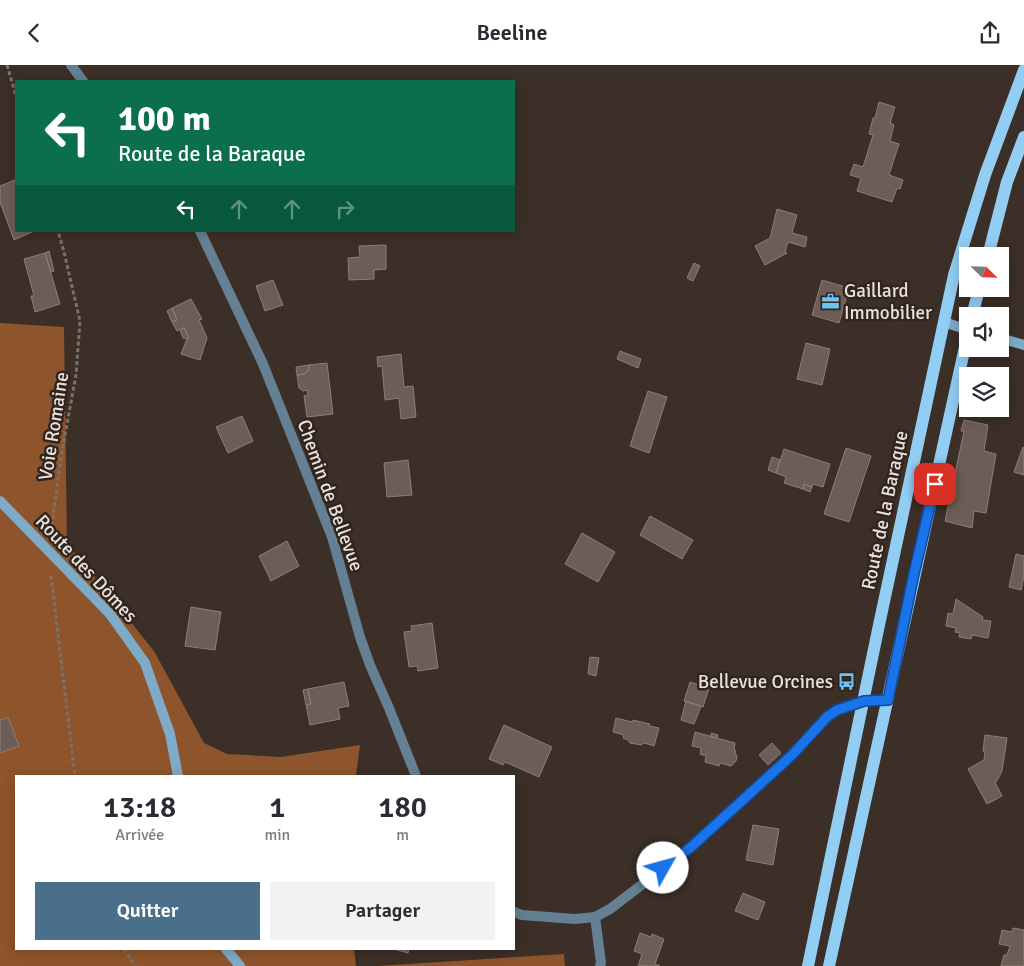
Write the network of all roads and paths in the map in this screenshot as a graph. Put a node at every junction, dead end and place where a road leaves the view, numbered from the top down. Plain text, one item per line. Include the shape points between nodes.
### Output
1 (7, 65) edge
2 (71, 65) edge
3 (1024, 70) edge
4 (83, 80) edge
5 (15, 93) edge
6 (1024, 137) edge
7 (58, 232) edge
8 (200, 232) edge
9 (990, 247) edge
10 (944, 322) junction
11 (959, 328) edge
12 (1009, 341) edge
13 (1024, 345) edge
14 (962, 357) edge
15 (0, 501) edge
16 (48, 550) junction
17 (888, 700) junction
18 (864, 701) junction
19 (75, 775) edge
20 (178, 775) edge
21 (416, 775) edge
22 (515, 912) edge
23 (595, 917) junction
24 (125, 950) edge
25 (227, 950) edge
26 (135, 966) edge
27 (240, 966) edge
28 (600, 966) edge
29 (808, 966) edge
30 (829, 966) edge

1 - 5 path
2 - 4 street
3 - 10 main road, Route de la Baraque via 985,175 954,275
6 - 9 main road via 1007,182
7 - 16 path, Voie Romaine via 80,321 76,375
8 - 21 street, Chemin de Bellevue via 263,364 332,537 360,637
10 - 11 street
10 - 18 main road, Route de la Baraque
12 - 13 street
14 - 17 main road
15 - 16 street, Route des Dômes
16 - 19 path, Voie Romaine
16 - 20 street, Route des Dômes via 110,614 145,663 170,734
17 - 18 street
17 - 30 main road
18 - 23 street via 827,717 792,755 690,848
18 - 29 main road, Route de la Baraque
22 - 23 street via 560,919
23 - 28 street
24 - 26 path
25 - 27 street

